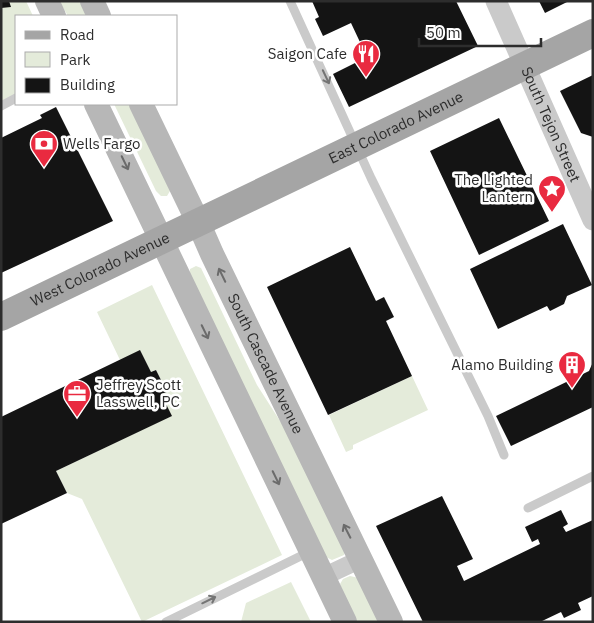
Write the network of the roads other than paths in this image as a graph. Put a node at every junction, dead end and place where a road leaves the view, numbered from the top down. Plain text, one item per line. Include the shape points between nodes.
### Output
1 (47, 1) edge
2 (92, 1) edge
3 (290, 1) edge
4 (496, 1) edge
5 (54, 15) edge
6 (99, 15) edge
7 (593, 33) edge
8 (524, 66) junction
9 (15, 99) edge
10 (96, 105) edge
11 (141, 105) edge
12 (1, 106) edge
13 (358, 146) junction
14 (593, 220) edge
15 (198, 222) junction
16 (161, 240) junction
17 (1, 317) edge
18 (504, 455) dead end
19 (593, 476) edge
20 (528, 508) dead end
21 (311, 551) junction
22 (361, 559) junction
23 (324, 577) junction
24 (166, 622) edge
25 (345, 622) edge
26 (391, 622) edge

1 - 5 main road
2 - 6 main road
3 -> 13 lane
4 - 8 street, South Tejon Street
7 - 8 main road, East Colorado Avenue
8 - 13 main road, East Colorado Avenue
8 - 14 street, South Tejon Street
9 - 12 lane
10 -> 16 main road
11 - 15 main road, South Cascade Avenue
13 - 15 main road, East Colorado Avenue
13 - 18 lane
15 - 16 main road, West Colorado Avenue
22 -> 15 main road, South Cascade Avenue
16 - 17 main road, West Colorado Avenue
16 -> 21 main road
19 - 20 lane
21 - 23 main road
24 -> 21 lane
22 - 23 street
22 - 26 main road, South Cascade Avenue
23 - 25 main road

